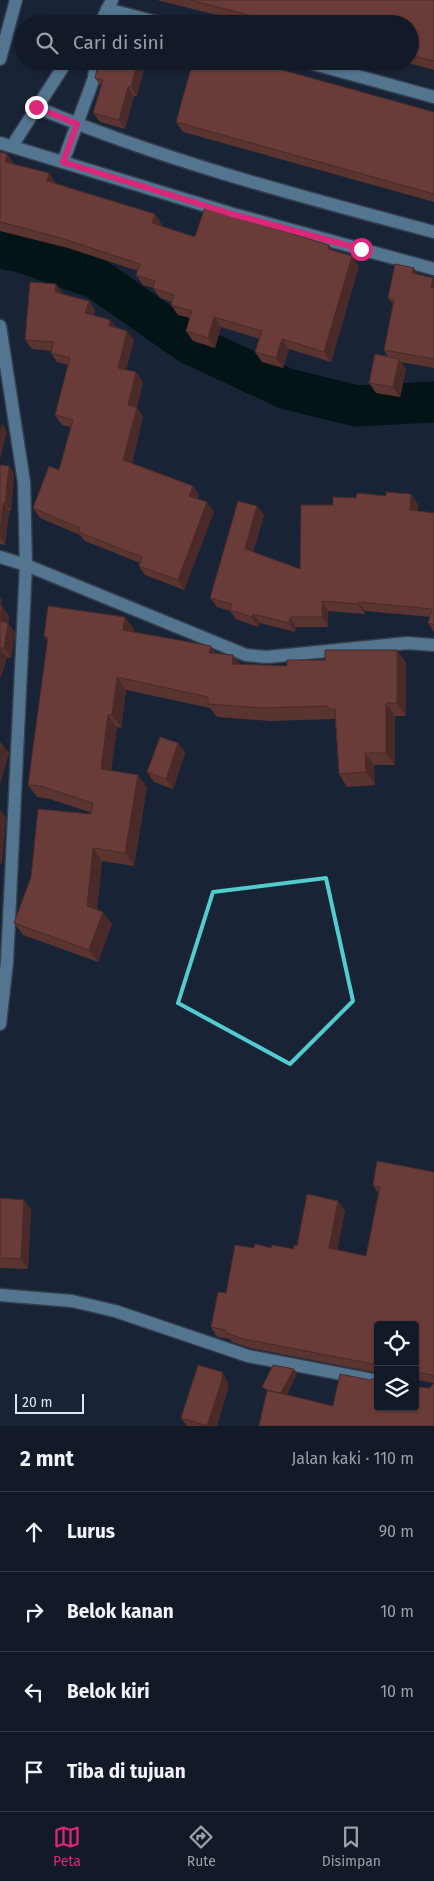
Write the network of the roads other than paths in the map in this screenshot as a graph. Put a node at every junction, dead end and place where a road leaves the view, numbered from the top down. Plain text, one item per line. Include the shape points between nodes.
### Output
1 (16, 0) edge
2 (109, 4) edge
3 (139, 15) edge
4 (0, 58) edge
5 (61, 70) edge
6 (95, 70) edge
7 (335, 70) edge
8 (434, 97) edge
9 (36, 107) junction
10 (77, 124) junction
11 (6, 144) edge
12 (63, 162) junction
13 (434, 232) edge
14 (434, 269) edge
15 (0, 326) edge
16 (0, 557) edge
17 (26, 565) junction
18 (434, 645) edge
19 (2, 996) edge
20 (0, 1024) edge
21 (0, 1295) edge
22 (374, 1380) edge

1 - 4 street
2 - 3 street
5 - 9 street
6 - 10 street
7 - 8 street
9 - 10 street
9 - 11 street
10 - 12 street
10 - 13 street via 245,182
11 - 12 street
12 - 14 street via 232,214
15 - 17 street via 24,482
16 - 17 street
17 - 18 street via 246,655 267,658 407,643
17 - 19 street via 7,962
19 - 20 street
21 - 22 street via 106,1309 248,1356

